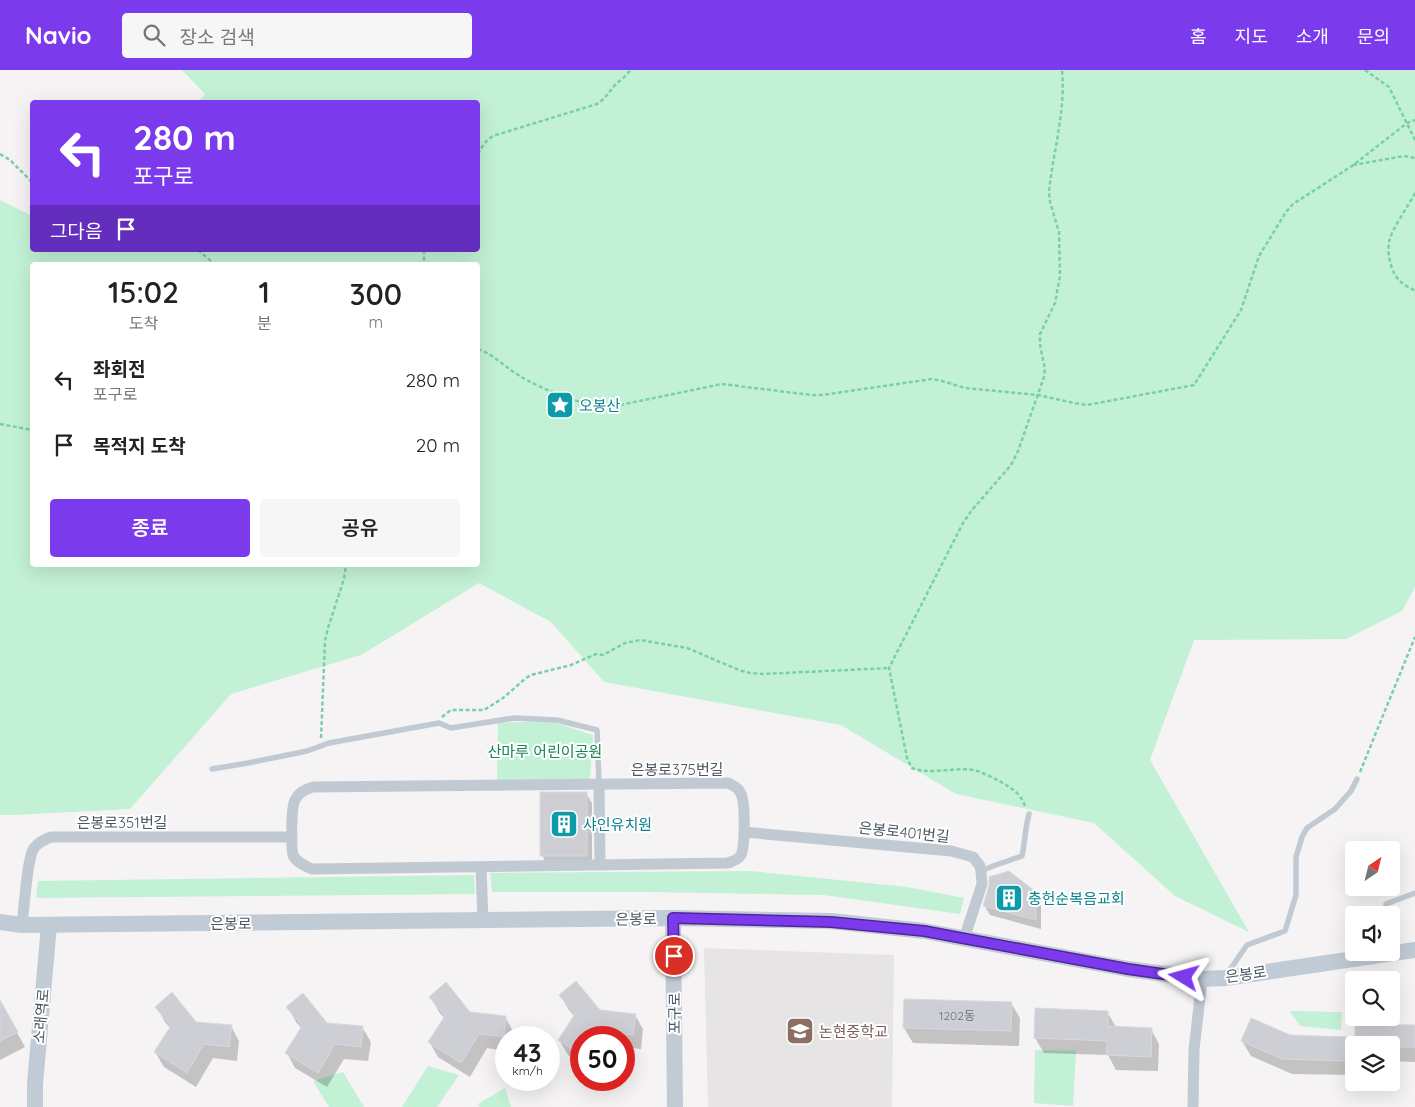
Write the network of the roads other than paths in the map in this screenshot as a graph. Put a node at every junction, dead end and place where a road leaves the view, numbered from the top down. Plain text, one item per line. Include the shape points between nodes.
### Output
1 (212, 769) dead end
2 (1357, 779) road end
3 (599, 784) junction
4 (1029, 814) road end
5 (744, 832) junction
6 (292, 837) junction
7 (600, 865) junction
8 (481, 867) junction
9 (982, 871) junction
10 (1415, 893) edge
11 (1386, 906) edge
12 (673, 918) junction
13 (483, 921) junction
14 (0, 922) edge
15 (22, 925) junction
16 (49, 925) junction
17 (964, 939) junction
18 (1415, 950) edge
19 (1400, 953) edge
20 (1345, 961) edge
21 (1225, 978) junction
22 (1202, 979) junction
23 (35, 1107) edge
24 (675, 1107) edge
25 (1193, 1107) edge

1 - 3 lane via 439,723 451,728 514,718 557,720 597,730
2 - 21 lane via 1336,809 1308,828 1302,837 1296,857 1296,895 1285,931 1247,945
3 - 5 street, 은봉로375번길 via 728,783 740,792 743,800
3 - 6 street, 은봉로375번길 via 313,787 305,789 294,802
3 - 7 street
4 - 9 lane via 1022,856
5 - 7 street, 은봉로375번길 via 741,855 728,863
5 - 9 street, 은봉로401번길 via 951,851 973,857
6 - 8 street, 은봉로375번길 via 293,856 312,869
6 - 15 street, 은봉로351번길 via 51,837 40,841 33,849
7 - 8 street, 은봉로375번길
8 - 13 street
9 - 17 street via 982,884
10 - 11 lane
12 - 13 main road, 은봉로
12 - 17 main road, 은봉로 via 831,922 924,931
12 - 24 main road, 포구로
13 - 16 main road, 은봉로
14 - 15 main road, 은봉로
15 - 16 main road, 은봉로
16 - 23 main road, 소래역로
17 - 22 main road, 은봉로
18 - 19 main road, 은봉로
20 - 21 main road, 은봉로
21 - 22 main road, 은봉로
22 - 25 street via 1194,1050

